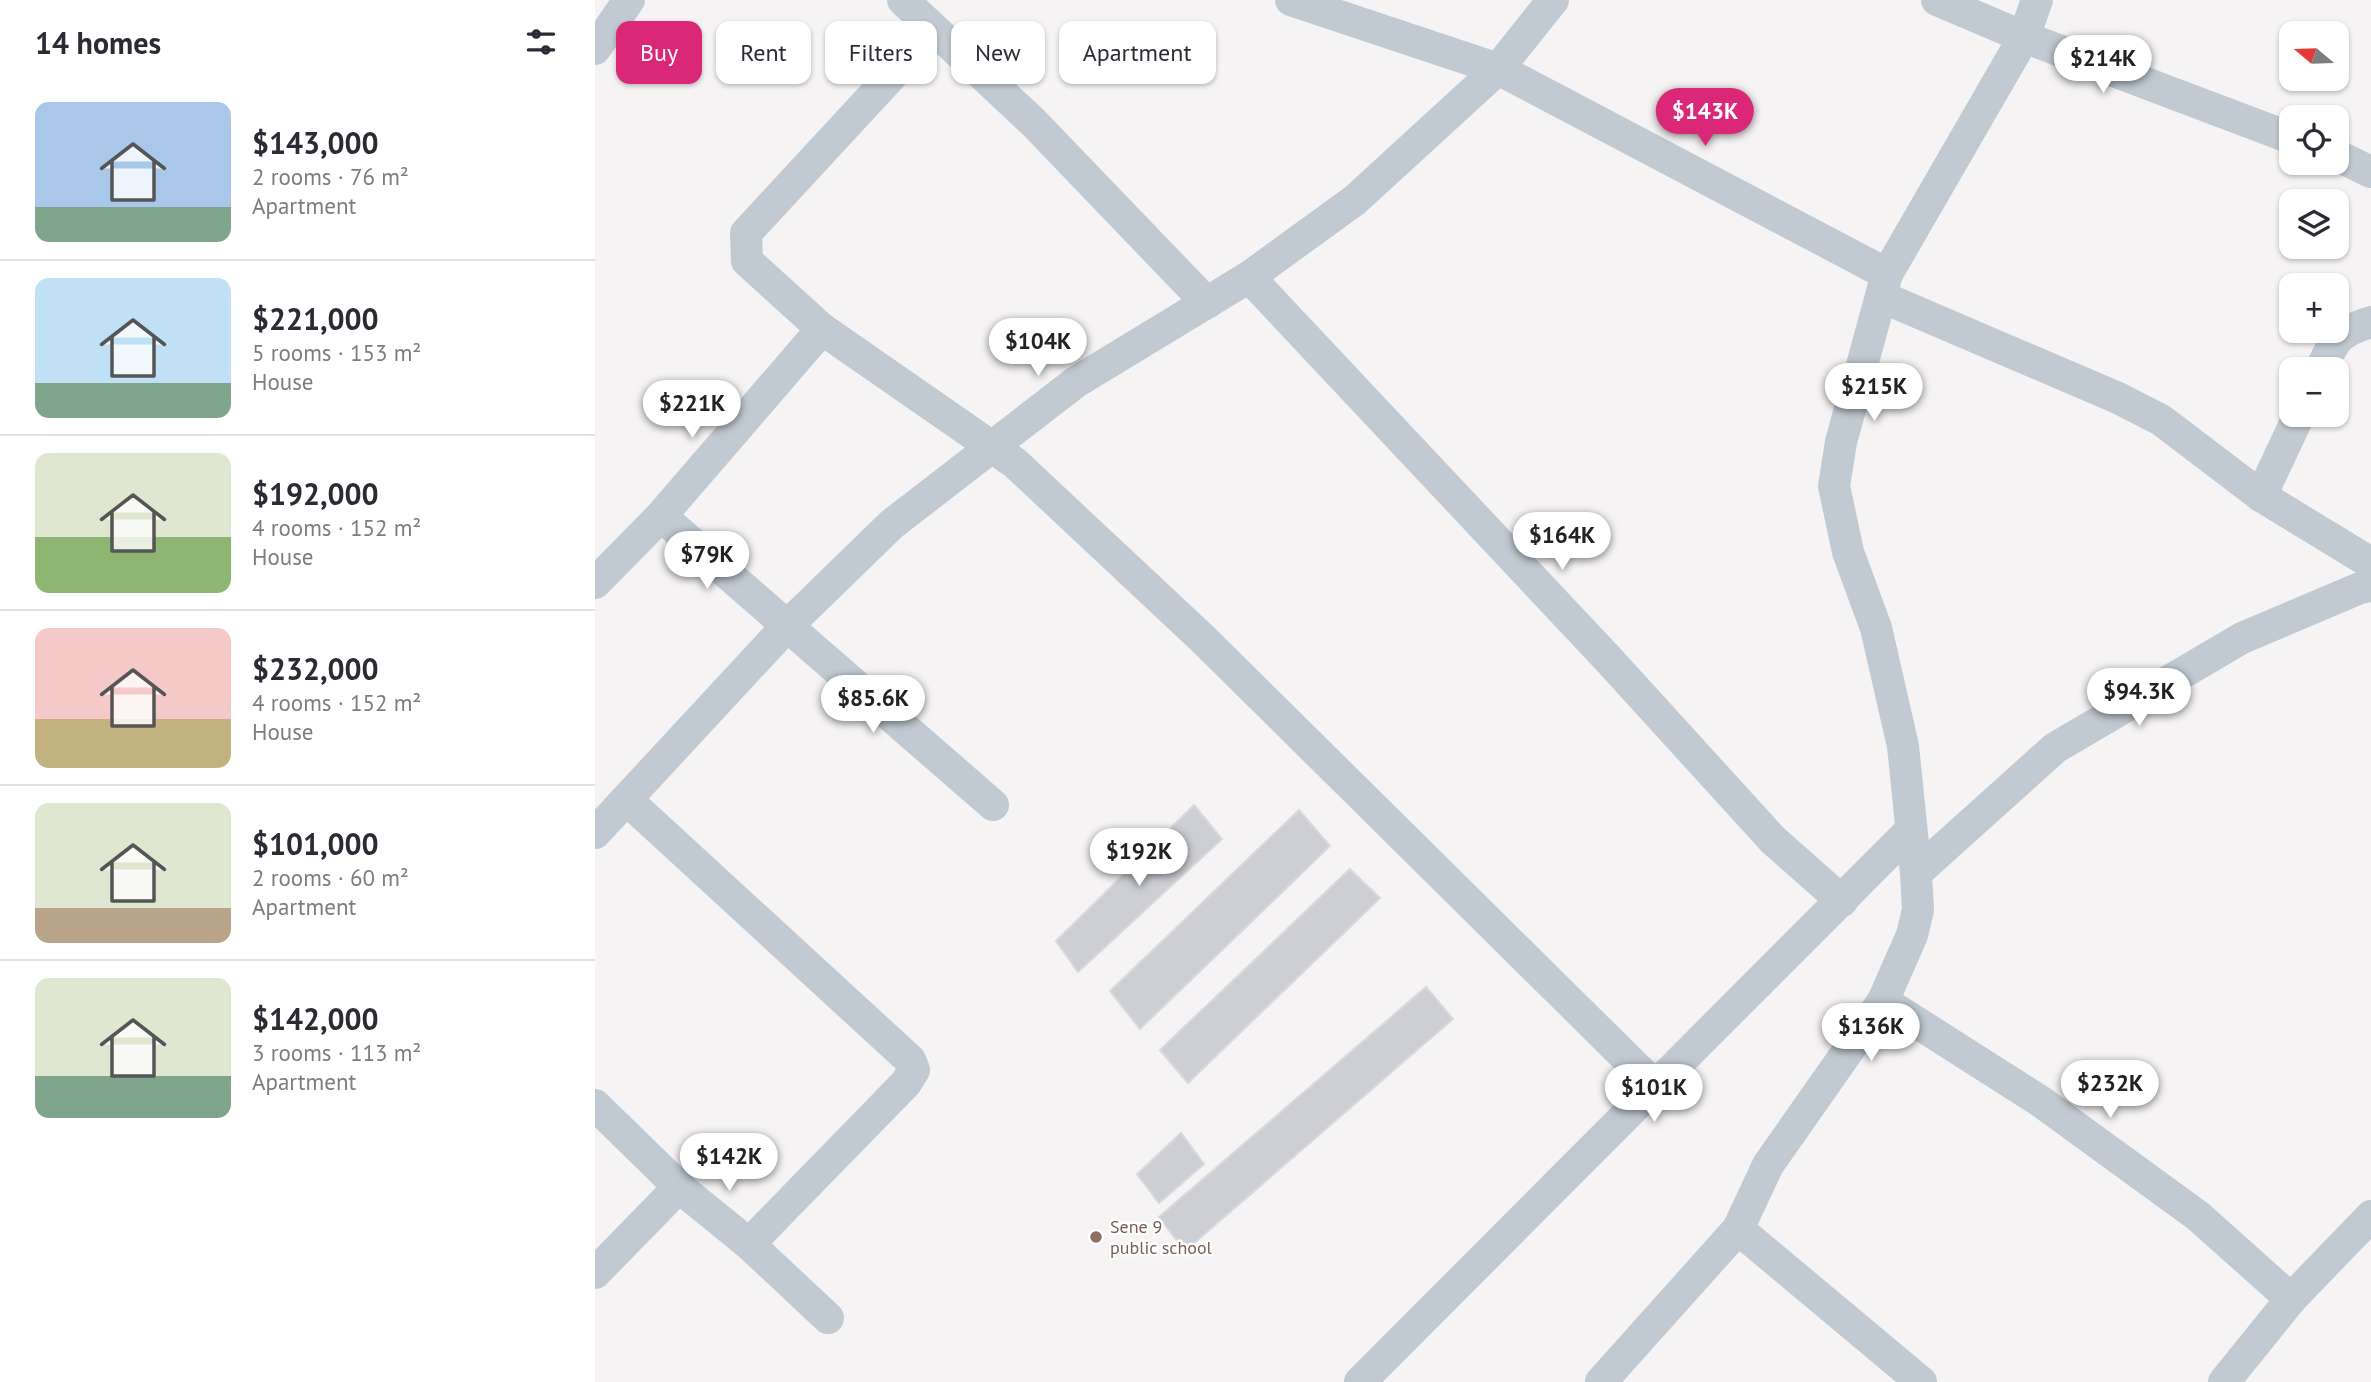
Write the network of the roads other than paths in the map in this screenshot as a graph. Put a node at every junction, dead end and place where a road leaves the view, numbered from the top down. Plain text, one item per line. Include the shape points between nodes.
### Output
1 (629, 0) edge
2 (903, 0) edge
3 (1291, 0) edge
4 (1553, 0) edge
5 (1937, 0) edge
6 (2037, 0) edge
7 (923, 21) edge
8 (937, 35) edge
9 (2024, 37) junction
10 (595, 49) edge
11 (1498, 69) junction
12 (884, 84) edge
13 (2279, 133) edge
14 (2349, 161) edge
15 (2371, 172) edge
16 (1249, 277) junction
17 (1884, 286) junction
18 (1207, 303) junction
19 (2371, 322) edge
20 (822, 329) junction
21 (2327, 357) edge
22 (2293, 427) edge
23 (989, 447) junction
24 (2261, 496) junction
25 (661, 516) junction
26 (2371, 563) edge
27 (595, 583) edge
28 (2371, 586) edge
29 (787, 626) junction
30 (627, 800) junction
31 (993, 805) dead end
32 (1910, 830) junction
33 (595, 833) edge
34 (1916, 873) junction
35 (1842, 901) junction
36 (1883, 1001) junction
37 (1655, 1086) junction
38 (595, 1105) edge
39 (679, 1186) junction
40 (2371, 1216) edge
41 (1738, 1228) junction
42 (749, 1244) junction
43 (595, 1273) edge
44 (2291, 1299) junction
45 (828, 1318) dead end
46 (1360, 1382) edge
47 (1601, 1382) edge
48 (1921, 1382) edge
49 (2224, 1382) edge

1 - 10 street
2 - 7 street
3 - 11 street
4 - 11 street
5 - 9 street
6 - 9 street
8 - 18 street via 1034,123
9 - 13 street
9 - 17 street
11 - 16 street via 1355,200
11 - 17 street
12 - 20 street via 746,233 747,261
14 - 15 street
16 - 18 street
16 - 35 street via 1773,841
17 - 24 street via 2161,420
17 - 32 street via 1834,486 1848,552 1876,628 1903,746
18 - 23 street via 1076,382
19 - 21 street via 2346,330
20 - 23 street
20 - 25 street
22 - 24 street
23 - 29 street via 892,524
23 - 37 street via 1015,463 1185,621
24 - 26 street
25 - 27 street
25 - 29 street
28 - 34 street via 2242,638 2055,748
29 - 30 street
29 - 31 street
30 - 33 street
30 - 42 street via 910,1060 914,1070
32 - 34 street
32 - 35 street
34 - 36 street via 1918,910 1912,935
35 - 37 street
36 - 41 street via 1768,1165
36 - 44 street via 2040,1101 2198,1216
37 - 46 street
38 - 39 street
39 - 42 street
39 - 43 street
40 - 44 street
41 - 47 street
41 - 48 street
42 - 45 street
44 - 49 street

